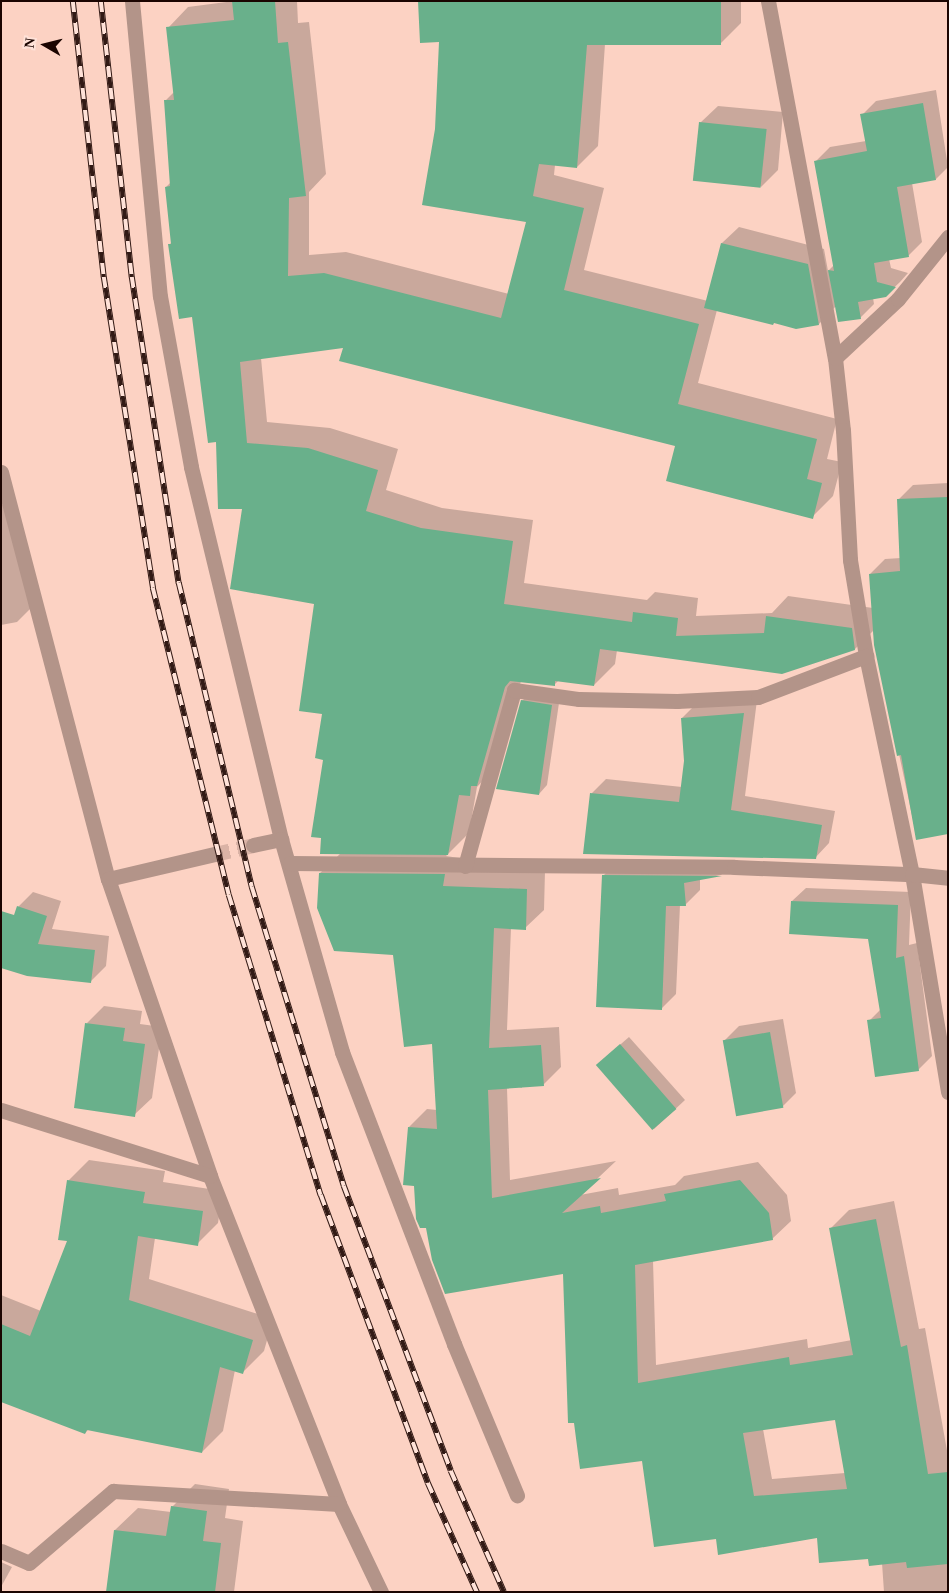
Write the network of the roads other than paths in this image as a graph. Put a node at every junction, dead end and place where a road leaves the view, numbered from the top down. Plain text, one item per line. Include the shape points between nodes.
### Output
1 (132, 1) edge
2 (768, 1) edge
3 (948, 237) edge
4 (835, 358) junction
5 (1, 472) edge
6 (866, 656) junction
7 (281, 839) junction
8 (253, 845) tunnel mouth
9 (215, 854) tunnel mouth
10 (290, 863) junction
11 (465, 866) junction
12 (912, 874) junction
13 (948, 878) edge
14 (108, 879) junction
15 (948, 1092) edge
16 (1, 1110) edge
17 (210, 1176) junction
18 (518, 1495) dead end
19 (339, 1504) junction
20 (1, 1551) edge
21 (381, 1592) edge

1 - 7 street via 137,82 163,315 191,467
2 - 4 street
3 - 4 street via 898,299
4 - 6 street via 843,430 850,560
5 - 14 street
6 - 11 street via 758,697 677,701 579,700 514,690
6 - 12 street
7 - 8 street
7 - 10 street
9 - 14 street
10 - 11 street
10 - 18 street via 342,1052 454,1344
11 - 12 street via 734,868
12 - 13 street
12 - 15 street
14 - 17 street
16 - 17 street
17 - 19 street
19 - 20 street via 113,1490 29,1563
19 - 21 street

